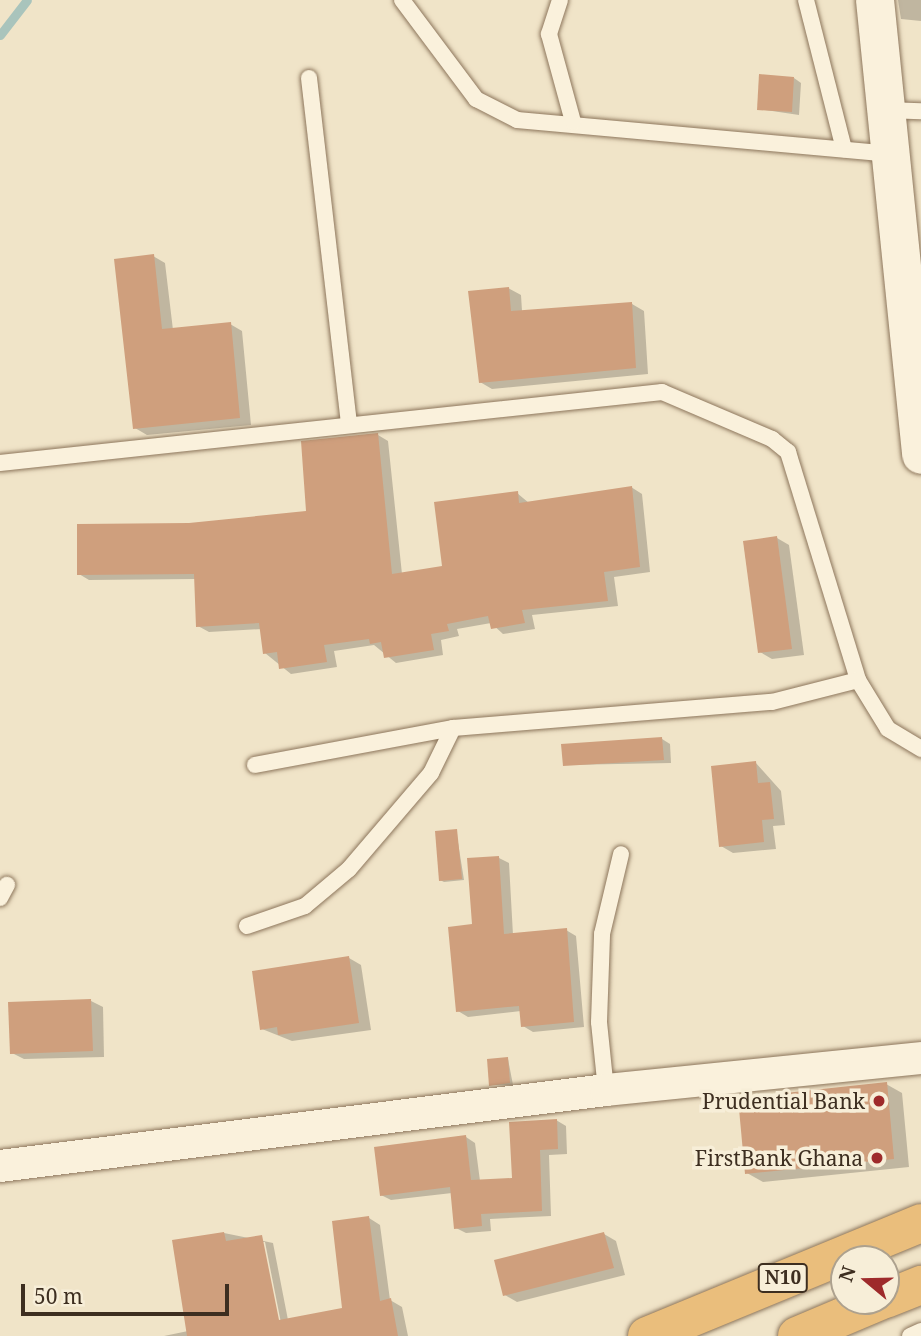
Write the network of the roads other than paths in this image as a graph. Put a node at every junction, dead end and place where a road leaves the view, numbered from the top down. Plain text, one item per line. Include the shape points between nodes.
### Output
1 (402, 0) edge
2 (560, 0) edge
3 (806, 0) edge
4 (875, 0) edge
5 (309, 78) dead end
6 (904, 111) edge
7 (573, 122) junction
8 (844, 149) junction
9 (891, 154) junction
10 (914, 314) edge
11 (349, 422) junction
12 (921, 455) edge
13 (0, 463) edge
14 (858, 680) junction
15 (453, 728) junction
16 (921, 749) edge
17 (255, 765) dead end
18 (621, 854) dead end
19 (247, 926) dead end
20 (921, 1058) edge
21 (606, 1090) junction
22 (0, 1166) edge
23 (921, 1223) edge
24 (921, 1285) edge
25 (900, 1293) edge
26 (849, 1325) edge
27 (921, 1331) edge
28 (647, 1336) edge
29 (797, 1336) edge
30 (910, 1336) edge

1 - 7 lane via 476,99 517,120
2 - 7 lane via 549,34
3 - 8 lane
4 - 6 street
5 - 11 lane
6 - 9 street
7 - 8 lane
8 - 9 lane
9 - 10 street
10 - 12 street
11 - 13 lane
11 - 14 lane via 663,392 772,439 788,452
14 - 15 lane via 772,702
14 - 16 lane via 888,729
15 - 17 lane
15 - 19 lane via 431,773 349,869 305,906
18 - 21 lane via 603,934 598,1022
20 - 21 street
21 - 22 street
23 - 28 highway, N10
24 - 25 highway
26 - 29 highway
27 - 30 lane

